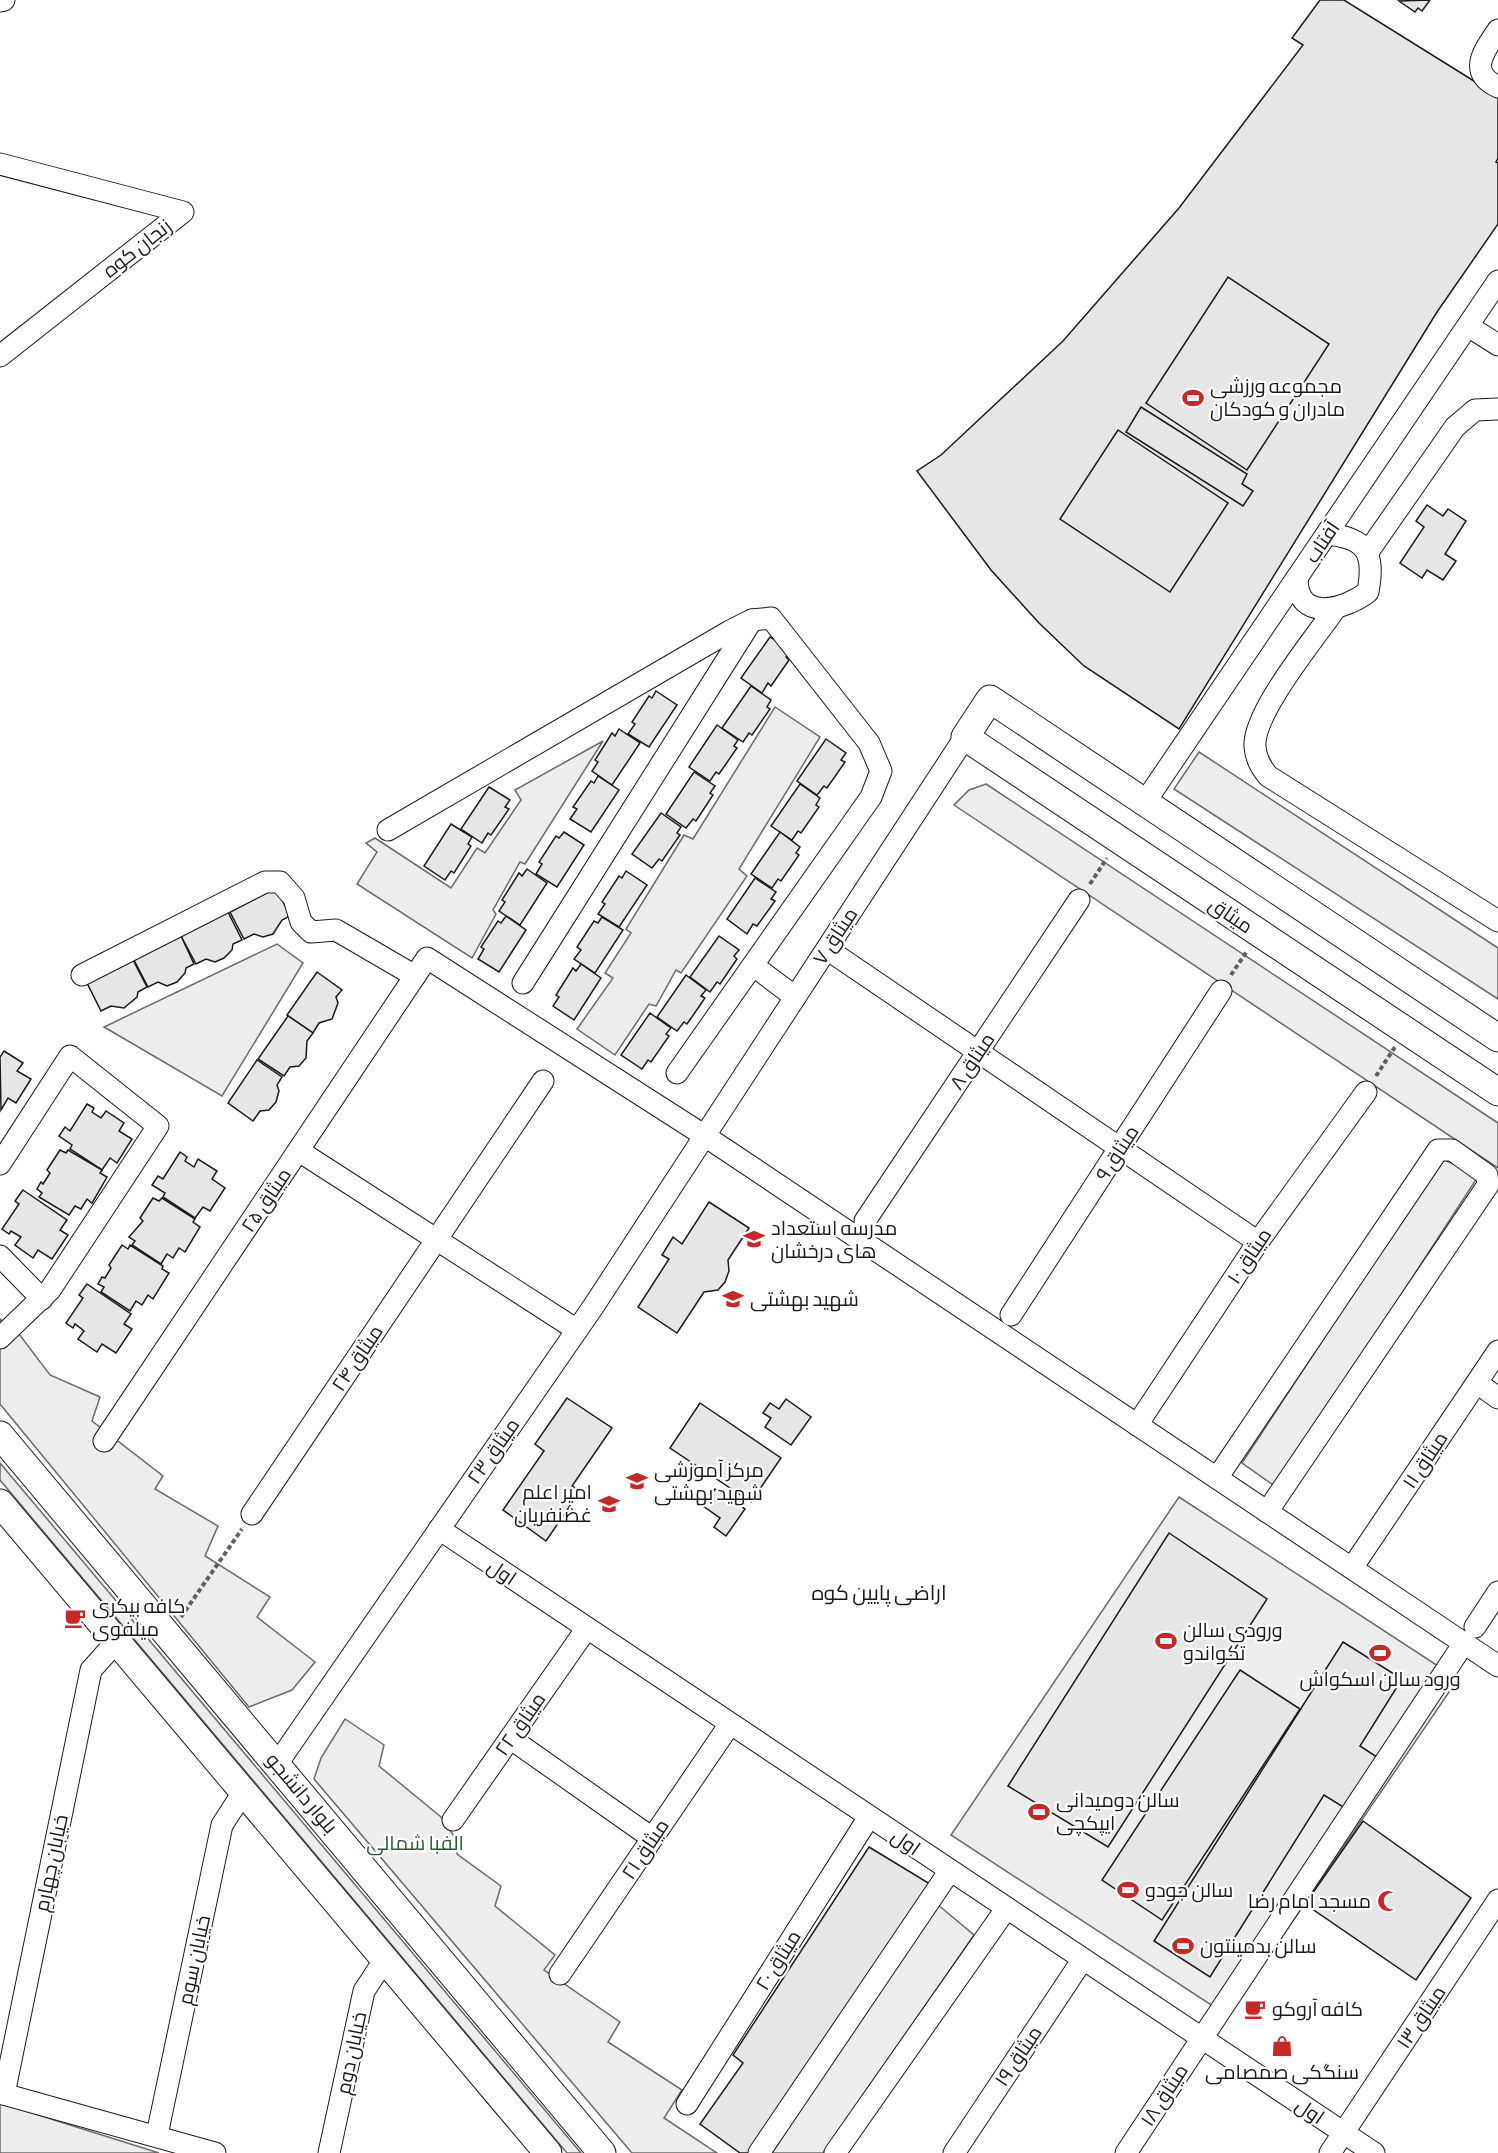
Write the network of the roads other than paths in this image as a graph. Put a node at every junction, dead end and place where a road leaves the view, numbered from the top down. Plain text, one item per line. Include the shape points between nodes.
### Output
1 (1498, 30) edge
2 (1498, 87) edge
3 (0, 164) edge
4 (1498, 281) edge
5 (1468, 326) junction
6 (1498, 345) edge
7 (0, 356) edge
8 (1498, 409) edge
9 (1327, 534) junction
10 (1368, 552) junction
11 (1297, 578) junction
12 (1335, 609) junction
13 (752, 620) junction
14 (965, 737) junction
15 (1145, 802) junction
16 (388, 830) dead end
17 (1079, 900) road end
18 (1498, 921) edge
19 (827, 949) junction
20 (754, 966) junction
21 (82, 975) dead end
22 (415, 976) junction
23 (523, 983) dead end
24 (1221, 991) road end
25 (795, 997) junction
26 (1498, 1038) edge
27 (977, 1053) junction
28 (677, 1073) dead end
29 (543, 1081) dead end
30 (1366, 1092) road end
31 (1498, 1092) edge
32 (705, 1136) junction
33 (1120, 1149) junction
34 (299, 1151) junction
35 (0, 1164) edge
36 (865, 1221) dead end
37 (436, 1239) junction
38 (1258, 1242) junction
39 (0, 1256) edge
40 (42, 1299) junction
41 (1011, 1315) dead end
42 (577, 1330) junction
43 (0, 1338) edge
44 (1498, 1351) edge
45 (1477, 1383) junction
46 (1498, 1398) edge
47 (1137, 1425) junction
48 (0, 1436) edge
49 (104, 1441) dead end
50 (1217, 1478) junction
51 (0, 1503) edge
52 (1267, 1512) junction
53 (252, 1514) road end
54 (439, 1529) junction
55 (1352, 1568) junction
56 (1498, 1592) edge
57 (587, 1628) junction
58 (1470, 1635) junction
59 (117, 1641) junction
60 (1498, 1666) edge
61 (730, 1724) junction
62 (510, 1738) junction
63 (277, 1764) junction
64 (244, 1791) junction
65 (870, 1817) junction
66 (453, 1820) dead end
67 (652, 1838) junction
68 (949, 1872) junction
69 (1498, 1900) edge
70 (1006, 1909) junction
71 (1491, 1927) edge
72 (386, 1959) junction
73 (1083, 1959) junction
74 (560, 1974) dead end
75 (1201, 2038) junction
76 (2, 2093) edge
77 (687, 2104) dead end
78 (1344, 2133) junction
79 (157, 2135) junction
80 (215, 2153) edge
81 (329, 2153) edge
82 (548, 2153) edge
83 (602, 2153) edge
84 (759, 2153) edge
85 (835, 2153) edge
86 (954, 2153) edge
87 (1126, 2153) edge
88 (1330, 2153) edge
89 (1374, 2153) edge

1 - 2 street via 1483,53 1480,69 1486,81
3 - 7 street, زنجان کوه via 183,212
4 - 5 street, آفتاب
5 - 6 street
5 - 9 street, آفتاب
8 - 10 street via 1475,410 1455,427
9 - 10 street via 1357,540
9 - 11 street, آفتاب
10 - 12 street via 1368,592 1354,603
11 - 12 street via 1300,598 1317,608
11 - 15 street, آفتاب
12 - 18 street via 1268,704 1258,726 1255,746 1259,765 1268,777
13 - 16 street
13 - 20 street via 771,618 869,743 881,771 871,797
13 - 23 street
14 - 15 main road via 990,699
14 - 19 street, میثاق ۷
14 - 31 main road, میثاق
15 - 26 main road
17 - 27 street, میثاق ۸
19 - 25 street, میثاق ۷
19 - 27 street
20 - 25 street
20 - 28 street
21 - 22 street via 265,882 280,882 294,898 301,922 311,932 336,930
22 - 32 street, میثاق ۲۵ via 427,958
22 - 34 street, میثاق ۲۵
24 - 33 street, میثاق ۹
25 - 32 street, میثاق ۷
27 - 33 street
27 - 36 street, میثاق ۸
29 - 37 street, میثاق ۲۴
30 - 38 street, میثاق ۱۰
32 - 42 street, میثاق ۲۳
32 - 47 street
33 - 38 street
33 - 41 street, میثاق ۹
34 - 37 street
34 - 49 street, میثاق ۲۵
35 - 40 street via 70,1056 158,1126
37 - 42 street
37 - 53 street, میثاق ۲۴
38 - 47 street, میثاق ۱۰
39 - 40 street
40 - 43 street
42 - 54 street, میثاق ۲۳
44 - 45 street, میثاق ۱۱
45 - 46 street
45 - 55 street, میثاق ۱۱
47 - 50 street
48 - 63 main road, بلوار دانشجو
50 - 52 street
50 - 52 street via 1438,1150 1452,1150 1487,1175 1488,1185
51 - 59 main road
52 - 55 street
54 - 57 street, اول
54 - 63 street, میثاق ۲۳
55 - 58 street
56 - 58 street, میثاق ۱۸
57 - 61 street, اول
57 - 62 street, میثاق ۲۲
58 - 60 street
58 - 75 street, میثاق ۱۸
59 - 64 main road
59 - 76 street, خیابان چهارم via 91,1670
61 - 65 street, اول
61 - 67 street, میثاق ۲۱
62 - 66 street, میثاق ۲۲
62 - 67 street
63 - 83 main road, بلوار دانشجو
64 - 72 main road
64 - 79 street, خیابان سوم via 222,1825
65 - 68 street, اول
65 - 77 street, میثاق ۲۰
67 - 74 street, میثاق ۲۱
68 - 70 street, اول
68 - 84 street
69 - 71 street, میثاق ۱۳
70 - 73 street, اول
70 - 85 street
71 - 78 street, میثاق ۱۳
72 - 81 street, خیابان دوم via 364,1991
72 - 82 main road
73 - 75 street, اول
73 - 86 street, میثاق ۱۹
75 - 78 street, اول
75 - 87 street, میثاق ۱۸
76 - 79 street
78 - 88 street, میثاق ۱۳
78 - 89 street, اول
79 - 80 street

